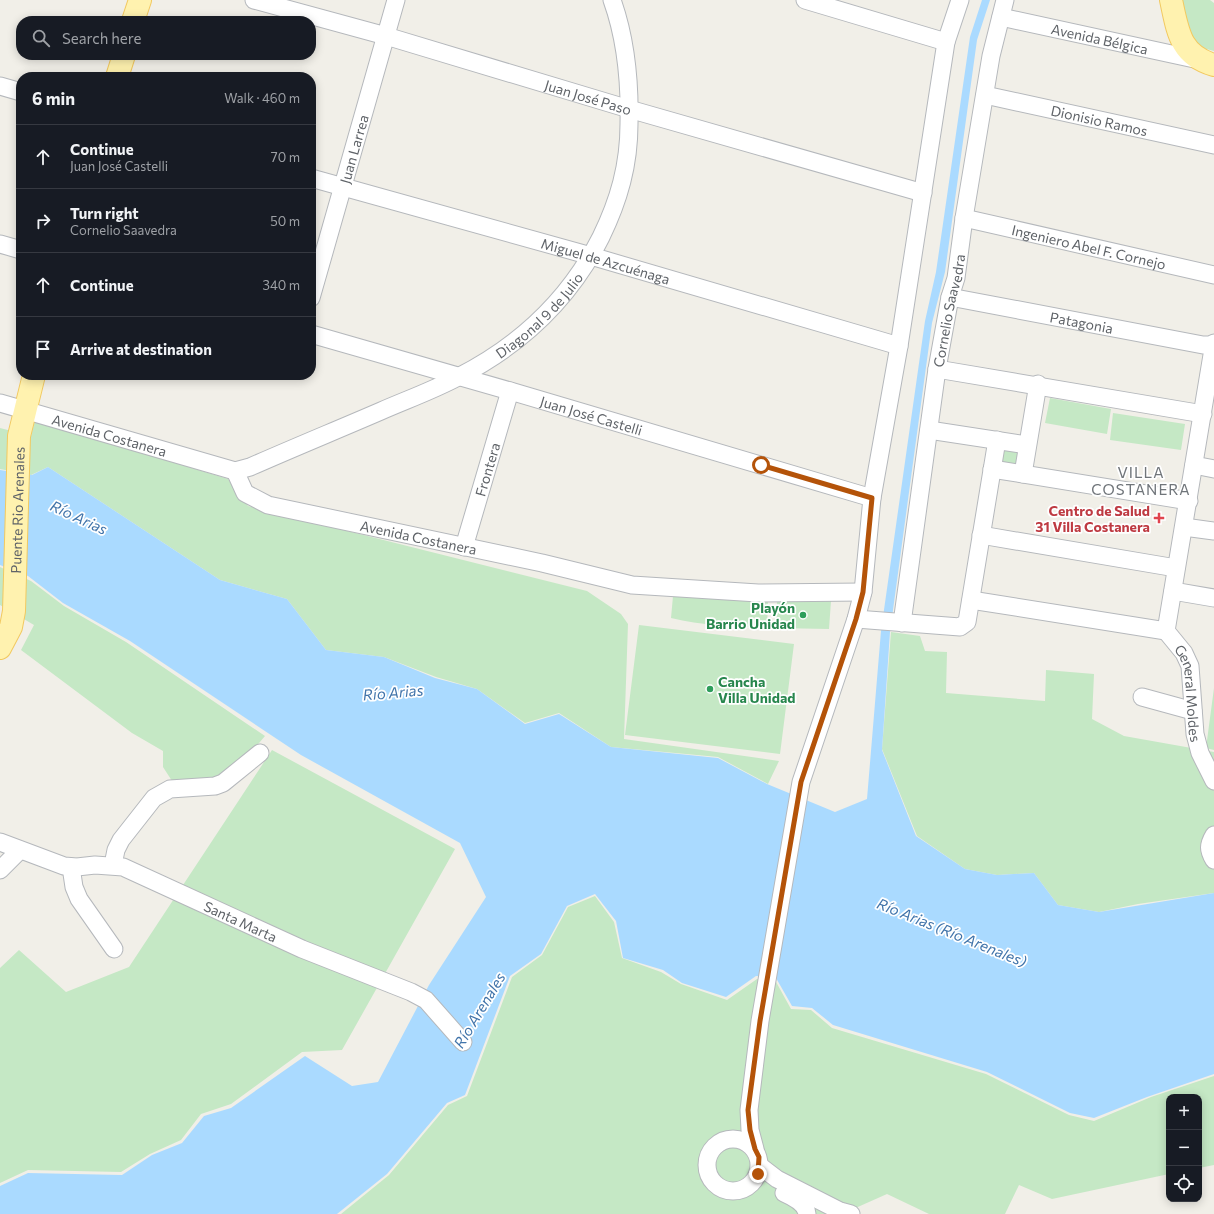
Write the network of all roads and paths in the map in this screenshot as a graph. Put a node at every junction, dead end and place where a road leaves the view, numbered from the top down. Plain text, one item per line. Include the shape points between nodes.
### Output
1 (140, 0) edge
2 (254, 0) edge
3 (396, 0) edge
4 (612, 0) edge
5 (804, 0) edge
6 (960, 0) edge
7 (1005, 0) edge
8 (1168, 5) edge
9 (135, 16) edge
10 (313, 16) edge
11 (316, 17) edge
12 (1001, 17) junction
13 (386, 36) junction
14 (946, 42) junction
15 (122, 60) edge
16 (1207, 63) edge
17 (119, 72) edge
18 (0, 86) edge
19 (16, 91) edge
20 (985, 95) junction
21 (629, 109) junction
22 (1214, 145) edge
23 (316, 180) edge
24 (343, 188) junction
25 (923, 193) junction
26 (964, 218) junction
27 (0, 244) edge
28 (16, 249) edge
29 (591, 256) junction
30 (1214, 275) edge
31 (316, 281) edge
32 (950, 297) junction
33 (316, 335) edge
34 (1214, 345) edge
35 (900, 346) junction
36 (937, 369) junction
37 (458, 377) junction
38 (33, 380) edge
39 (1038, 384) junction
40 (510, 391) junction
41 (0, 403) edge
42 (1207, 409) edge
43 (25, 410) junction
44 (929, 430) junction
45 (997, 440) junction
46 (1027, 445) junction
47 (1194, 465) junction
48 (992, 469) junction
49 (1214, 469) edge
50 (235, 471) junction
51 (1023, 474) junction
52 (872, 498) junction
53 (1189, 501) junction
54 (1184, 527) junction
55 (1214, 532) edge
56 (981, 535) junction
57 (464, 547) junction
58 (1176, 568) junction
59 (1173, 591) junction
60 (863, 592) junction
61 (1214, 598) edge
62 (971, 600) junction
63 (856, 619) junction
64 (902, 623) junction
65 (1166, 631) junction
66 (0, 648) edge
67 (1142, 697) dead end
68 (1193, 711) junction
69 (260, 753) dead end
70 (1214, 781) edge
71 (1214, 835) edge
72 (0, 842) edge
73 (20, 850) junction
74 (1214, 860) edge
75 (113, 865) junction
76 (71, 867) junction
77 (0, 870) edge
78 (114, 949) dead end
79 (463, 1042) dead end
80 (748, 1110) junction
81 (722, 1141) junction
82 (755, 1149) junction
83 (760, 1166) junction
84 (754, 1182) junction
85 (844, 1213) edge
86 (807, 1214) edge

1 - 9 main road
2 - 10 street, Juan José Paso
3 - 13 street, Juan Larrea
4 - 21 street, Diagonal 9 de Julio via 623,39
5 - 14 street
6 - 14 street
7 - 12 street, Cornelio Saavedra
8 - 16 main road via 1185,47
11 - 13 street, Juan José Paso
12 - 16 street, Avenida Bélgica
12 - 20 street, Cornelio Saavedra
13 - 21 street, Juan José Paso
13 - 24 street, Juan Larrea
14 - 25 street
15 - 17 main road
18 - 19 street
20 - 22 street, Dionisio Ramos
20 - 26 street, Cornelio Saavedra
21 - 25 street, Juan José Paso
21 - 29 street, Diagonal 9 de Julio via 629,150 620,192
23 - 24 street, Miguel de Azcuénaga
24 - 29 street, Miguel de Azcuénaga
24 - 31 street, Juan Larrea
25 - 35 street
26 - 30 street, Ingeniero Abel F. Cornejo
26 - 32 street, Cornelio Saavedra via 956,278
27 - 28 street
29 - 35 street, Miguel de Azcuénaga
29 - 37 street, Diagonal 9 de Julio via 566,293 535,326
32 - 34 street, Patagonia
32 - 36 street, Cornelio Saavedra
33 - 37 street, Juan José Castelli
34 - 42 street
35 - 52 street
36 - 39 street
36 - 44 street, Cornelio Saavedra
37 - 40 street, Juan José Castelli
37 - 50 street, Diagonal 9 de Julio via 250,467
38 - 43 main road, Puente Rio Arenales
39 - 42 street
39 - 46 street
40 - 52 street, Juan José Castelli
40 - 57 street, Frontera
41 - 43 street, Avenida Costanera
42 - 47 street
43 - 50 street, Avenida Costanera
43 - 66 main road, Puente Rio Arenales via 19,436 14,610 11,627
44 - 45 street
44 - 64 street, Cornelio Saavedra
45 - 46 street
45 - 48 street
46 - 51 street
47 - 49 street
47 - 53 street
48 - 51 street
48 - 56 street
50 - 57 street, Avenida Costanera via 245,494 268,505
51 - 53 street
52 - 60 street
53 - 54 street
54 - 55 street
54 - 58 street
56 - 58 street
56 - 62 street
57 - 60 street, Avenida Costanera via 632,585 758,593
58 - 59 street
59 - 61 street
59 - 65 street
60 - 63 street
62 - 64 street via 967,622 960,627
62 - 65 street
63 - 64 street
63 - 80 street via 801,782 760,1021
65 - 68 street, General Moldes via 1184,653 1190,666
67 - 68 street
68 - 70 street, General Moldes via 1200,753
69 - 75 street via 224,783 170,789 154,798 121,840
71 - 74 street via 1209,843 1209,851
72 - 73 street, Santa Marta
73 - 76 street, Santa Marta
73 - 77 street
75 - 76 street, Santa Marta
75 - 79 street, Santa Marta via 123,867 302,949 411,992 426,1000
76 - 78 street via 79,899
80 - 81 street via 737,1127
80 - 82 street
81 - 82 street via 740,1140
81 - 84 street via 715,1146 708,1159 708,1174 712,1181 721,1189 733,1192 744,1189
82 - 83 street
83 - 84 street
83 - 85 street via 777,1179
84 - 86 street via 774,1188 799,1201

